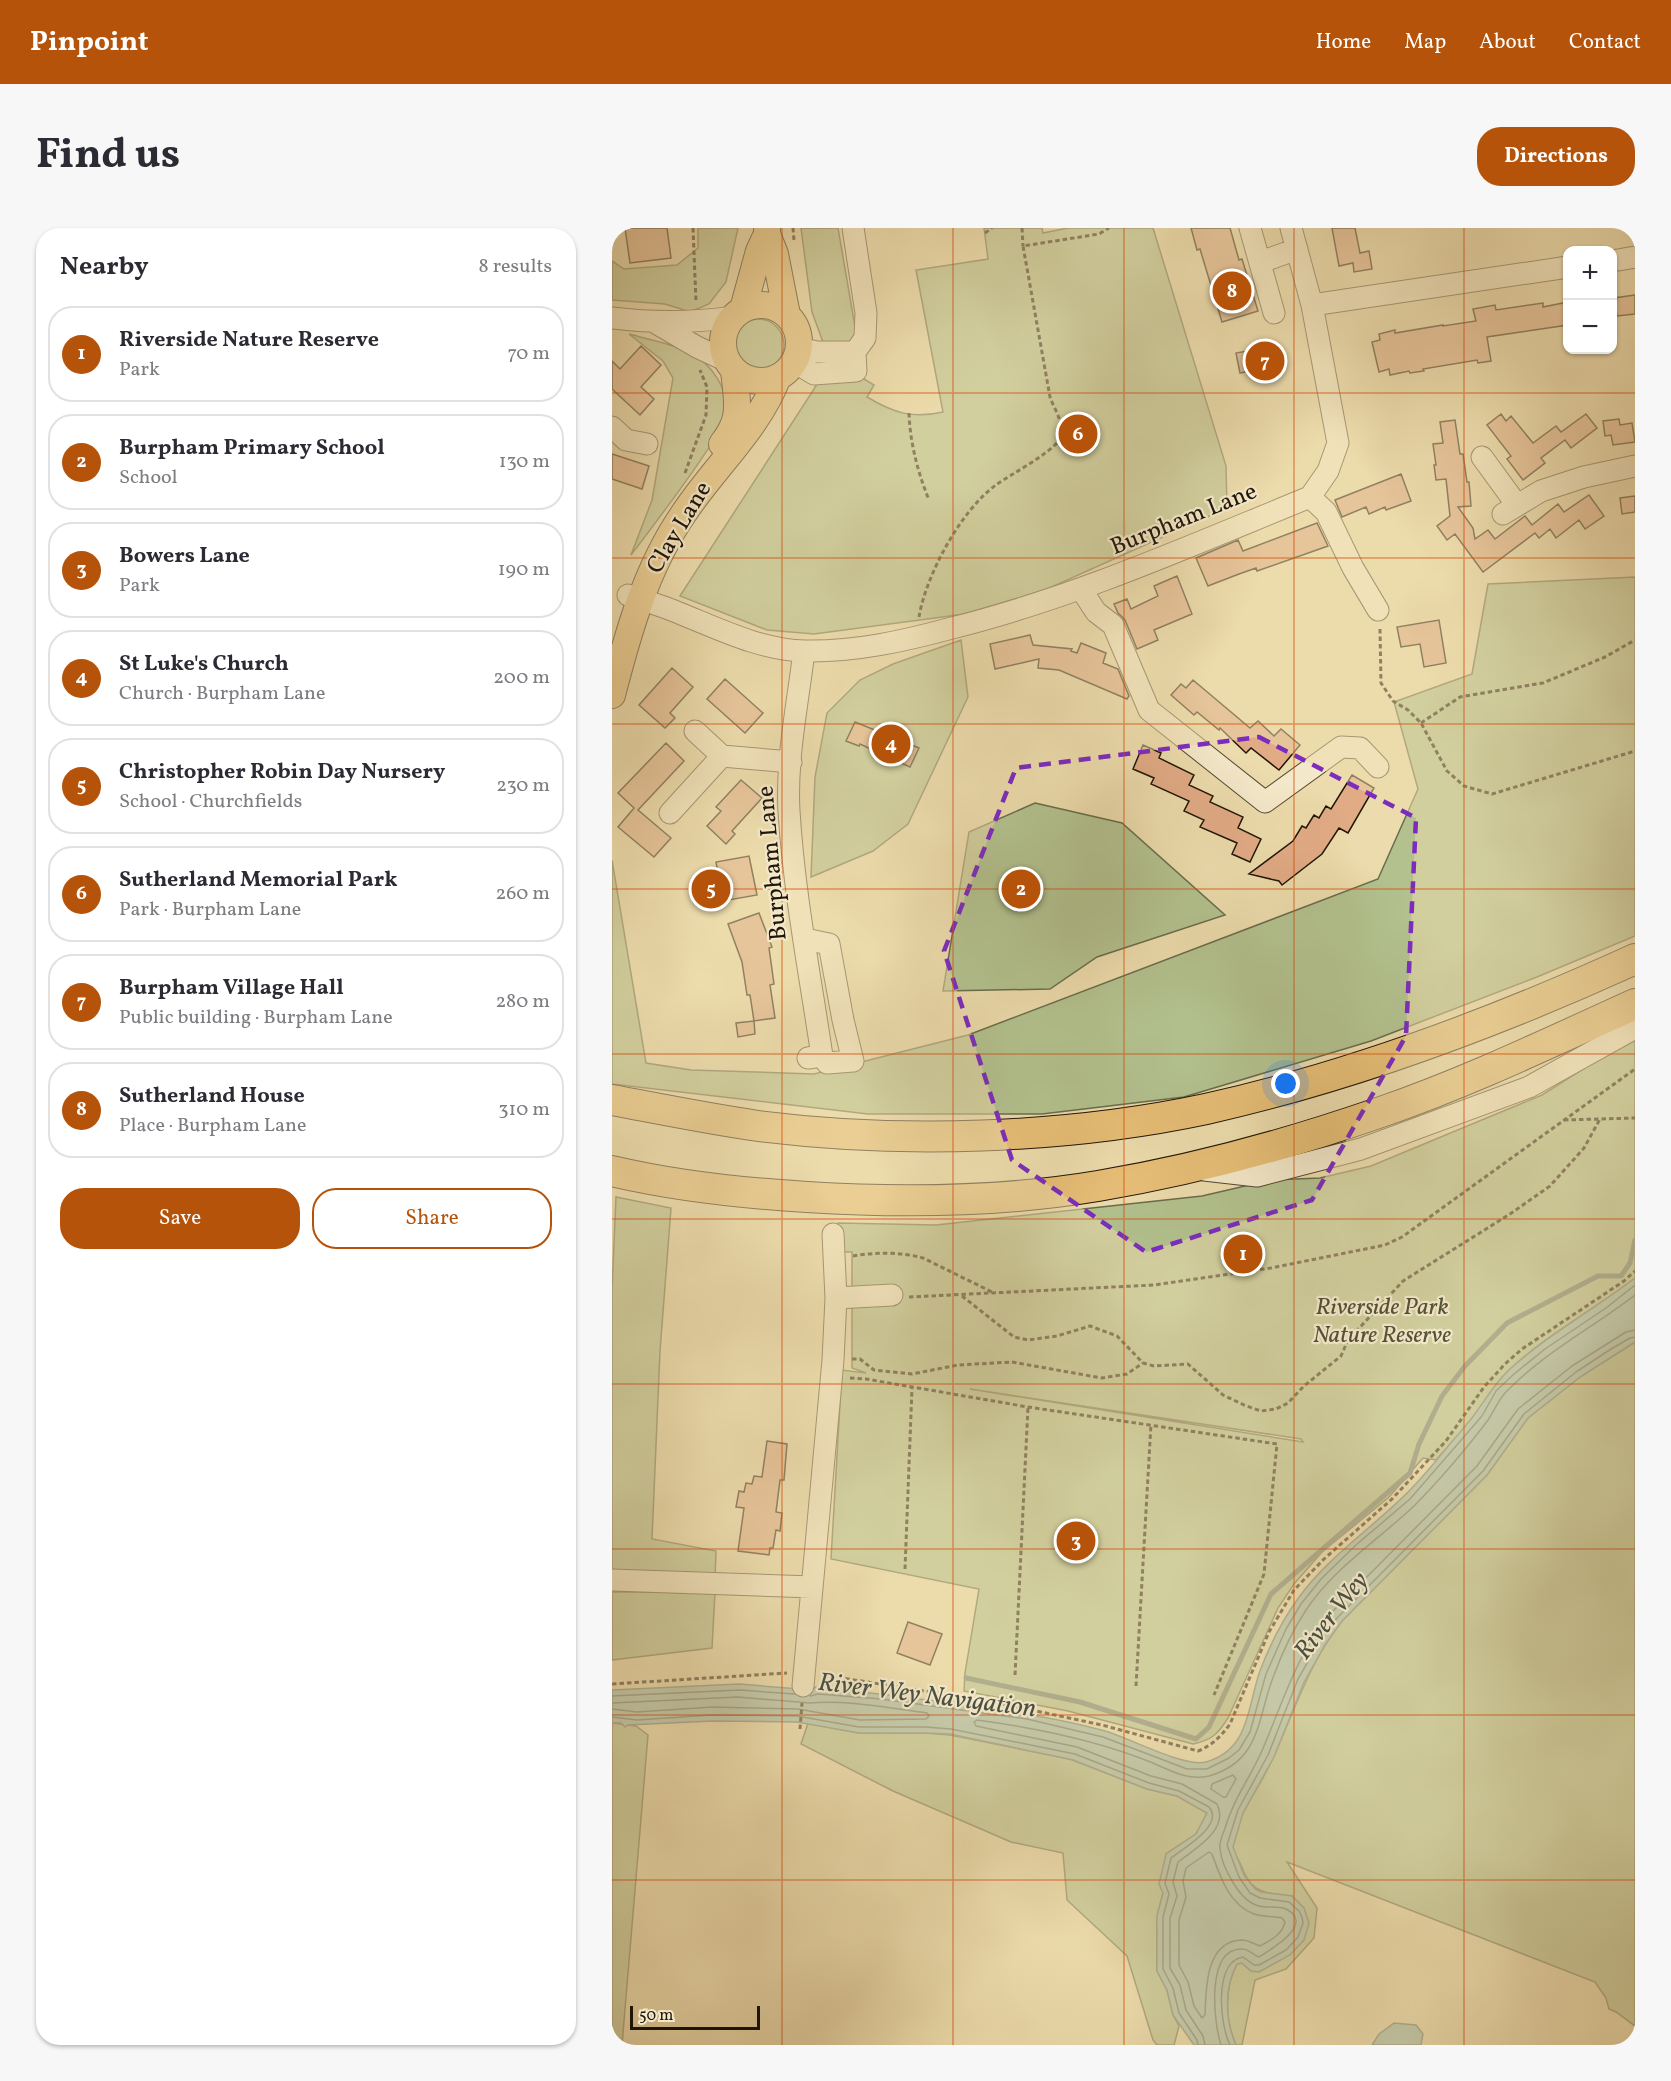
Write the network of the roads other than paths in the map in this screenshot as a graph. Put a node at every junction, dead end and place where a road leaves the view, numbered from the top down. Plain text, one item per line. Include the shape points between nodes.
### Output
1 (853, 228) edge
2 (1250, 228) edge
3 (1291, 228) edge
4 (767, 231) edge
5 (1297, 249) junction
6 (1635, 257) edge
7 (1617, 260) edge
8 (1261, 262) junction
9 (1563, 268) edge
10 (1312, 305) junction
11 (738, 313) junction
12 (1274, 313) dead end
13 (787, 315) junction
14 (612, 318) edge
15 (654, 321) junction
16 (790, 362) junction
17 (731, 365) junction
18 (612, 427) edge
19 (647, 444) dead end
20 (1482, 457) dead end
21 (1635, 466) edge
22 (1310, 497) junction
23 (1081, 589) junction
24 (635, 597) junction
25 (1378, 610) road end
26 (612, 641) edge
27 (804, 651) junction
28 (612, 694) edge
29 (694, 731) dead end
30 (722, 756) junction
31 (791, 762) junction
32 (1378, 767) dead end
33 (670, 813) dead end
34 (805, 939) junction
35 (1635, 959) edge
36 (1635, 1004) edge
37 (1635, 1028) edge
38 (612, 1100) edge
39 (1190, 1168) junction
40 (612, 1171) edge
41 (833, 1234) dead end
42 (892, 1295) road end
43 (836, 1298) junction
44 (612, 1580) edge
45 (812, 1587) junction
46 (804, 1679) road end

1 - 16 street via 866,312 865,338 855,362 817,352
2 - 8 street
3 - 5 street
4 - 11 main road, Clay Lane
4 - 13 main road, Clay Lane
5 - 8 street
5 - 10 street
6 - 7 street
8 - 12 street
9 - 10 street
10 - 22 street via 1338,443 1328,471
11 - 13 main road via 760,304
11 - 15 street via 696,322
11 - 17 main road, Clay Lane via 726,326 723,345
13 - 16 main road, Clay Lane via 798,336
14 - 15 street
15 - 17 street
16 - 17 main road via 767,380 744,377
16 - 24 main road, Clay Lane via 748,432 706,480 680,518
17 - 24 main road, Clay Lane via 737,417 733,430 667,514 645,555
18 - 19 street via 626,440
20 - 21 street via 1510,510 1541,491
22 - 23 street, Burpham Lane
22 - 25 street via 1326,512
23 - 27 street, Burpham Lane via 1011,614 919,637 865,648
23 - 32 street via 1096,612 1113,625 1149,710 1265,802 1341,747 1360,748
24 - 26 main road, Clay Lane
24 - 27 street, Burpham Lane via 746,639
24 - 28 main road, Clay Lane
27 - 31 street, Burpham Lane
29 - 30 street
30 - 31 street
30 - 33 street
31 - 34 street, Burpham Lane via 789,809
34 - 34 street, Burpham Lane via 815,1057 827,1063 853,1061 829,944
35 - 38 highway via 1504,1016 1351,1071 1204,1109 1117,1124 981,1135 891,1135 759,1126
36 - 39 highway via 1384,1111
37 - 39 street via 1529,1087 1361,1149 1257,1176
39 - 40 highway via 1096,1186 1025,1194 863,1201 703,1188
41 - 43 street
42 - 43 street
43 - 45 street
44 - 45 street
45 - 46 street

